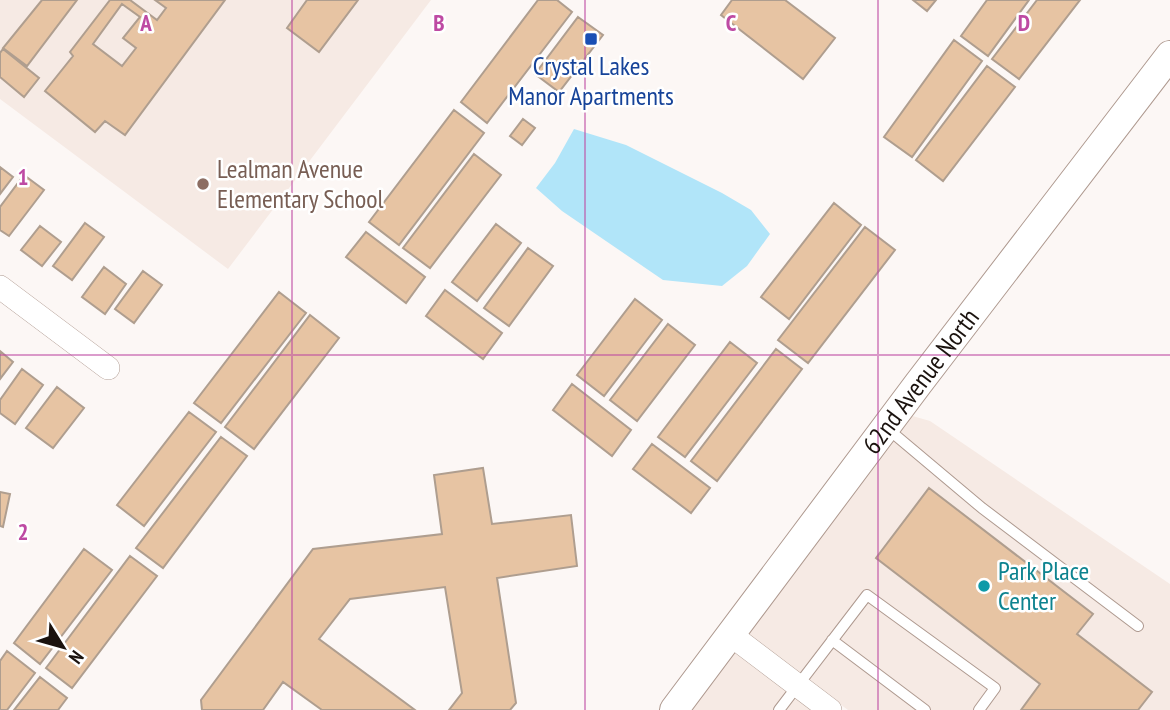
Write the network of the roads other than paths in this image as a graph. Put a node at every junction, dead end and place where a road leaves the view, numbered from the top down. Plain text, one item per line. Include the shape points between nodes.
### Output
1 (1170, 55) edge
2 (0, 287) edge
3 (108, 368) dead end
4 (886, 427) junction
5 (1138, 626) dead end
6 (730, 635) junction
7 (832, 640) junction
8 (797, 685) junction
9 (674, 710) edge
10 (779, 710) edge
11 (830, 710) edge
12 (925, 710) edge
13 (979, 710) edge

1 - 4 street, 62nd Avenue North
2 - 3 street
4 - 5 lane via 982,508
4 - 6 street, 62nd Avenue North
6 - 8 street
6 - 9 street, 62nd Avenue North
7 - 8 lane
7 - 12 lane
7 - 13 lane via 867,595 995,688
8 - 10 lane
8 - 11 street

